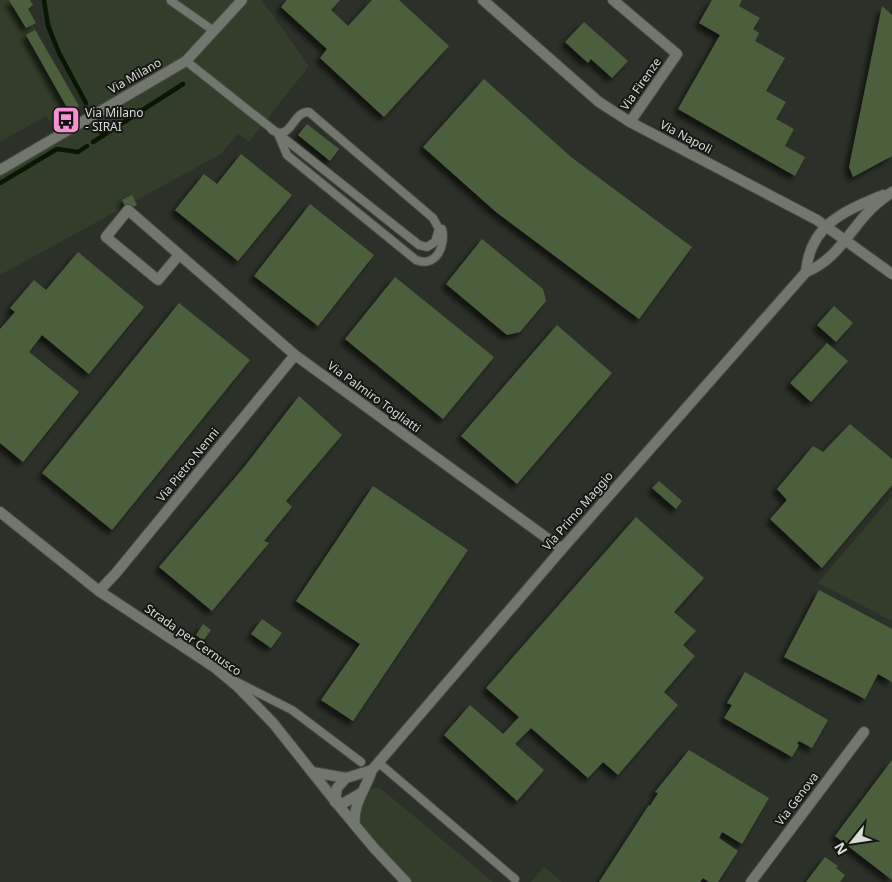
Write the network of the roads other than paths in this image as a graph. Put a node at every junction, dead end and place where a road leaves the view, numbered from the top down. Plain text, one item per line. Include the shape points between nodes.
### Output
1 (242, 0) edge
2 (484, 0) edge
3 (613, 0) edge
4 (171, 1) dead end
5 (214, 31) junction
6 (186, 61) junction
7 (630, 122) junction
8 (274, 131) junction
9 (0, 170) edge
10 (892, 191) edge
11 (433, 218) junction
12 (825, 226) junction
13 (845, 240) junction
14 (179, 255) junction
15 (806, 272) junction
16 (892, 274) edge
17 (294, 355) junction
18 (0, 512) edge
19 (562, 549) junction
20 (99, 591) junction
21 (226, 677) junction
22 (864, 732) dead end
23 (361, 762) dead end
24 (376, 766) junction
25 (312, 772) junction
26 (346, 778) junction
27 (364, 790) junction
28 (335, 802) junction
29 (355, 825) junction
30 (514, 879) dead end
31 (406, 882) edge
32 (751, 882) edge

1 - 5 street, Via Milano
2 - 7 street, Via Napoli via 599,102
3 - 7 street, Via Firenze via 677,54
4 - 5 lane
5 - 6 street, Via Milano
6 - 8 lane
6 - 9 street, Via Milano
7 - 12 street, Via Napoli
8 - 11 lane via 284,133 303,112 310,112
8 - 11 lane via 421,246 430,246 437,239 438,227
8 - 11 lane via 287,155 421,262 434,259 443,244 442,229
10 - 12 street via 848,209
10 - 13 street, Via Primo Maggio via 871,209
12 - 13 street, Via Napoli
12 - 15 street, Via Primo Maggio via 812,248
13 - 15 street, Via Primo Maggio via 827,260
13 - 16 street, Via Napoli
14 - 14 street, Via Palmiro Togliatti via 158,280 106,237 128,210
14 - 17 street, Via Palmiro Togliatti
15 - 19 street, Via Primo Maggio
17 - 19 street, Via Palmiro Togliatti
17 - 20 street, Via Pietro Nenni
18 - 20 street, Strada per Cernusco
19 - 24 street, Via Primo Maggio
20 - 21 street, Strada per Cernusco
21 - 23 lane via 292,710
21 - 25 street, Strada per Cernusco via 269,718
22 - 32 street, Via Genova
24 - 26 street
24 - 27 street, Via Primo Maggio
24 - 30 lane
25 - 26 street
25 - 28 street, Strada per Cernusco
26 - 28 street via 337,788
27 - 28 street via 344,803
27 - 29 street, Via Primo Maggio via 353,816
28 - 29 street, Strada per Cernusco
29 - 31 street, Strada per Cernusco

